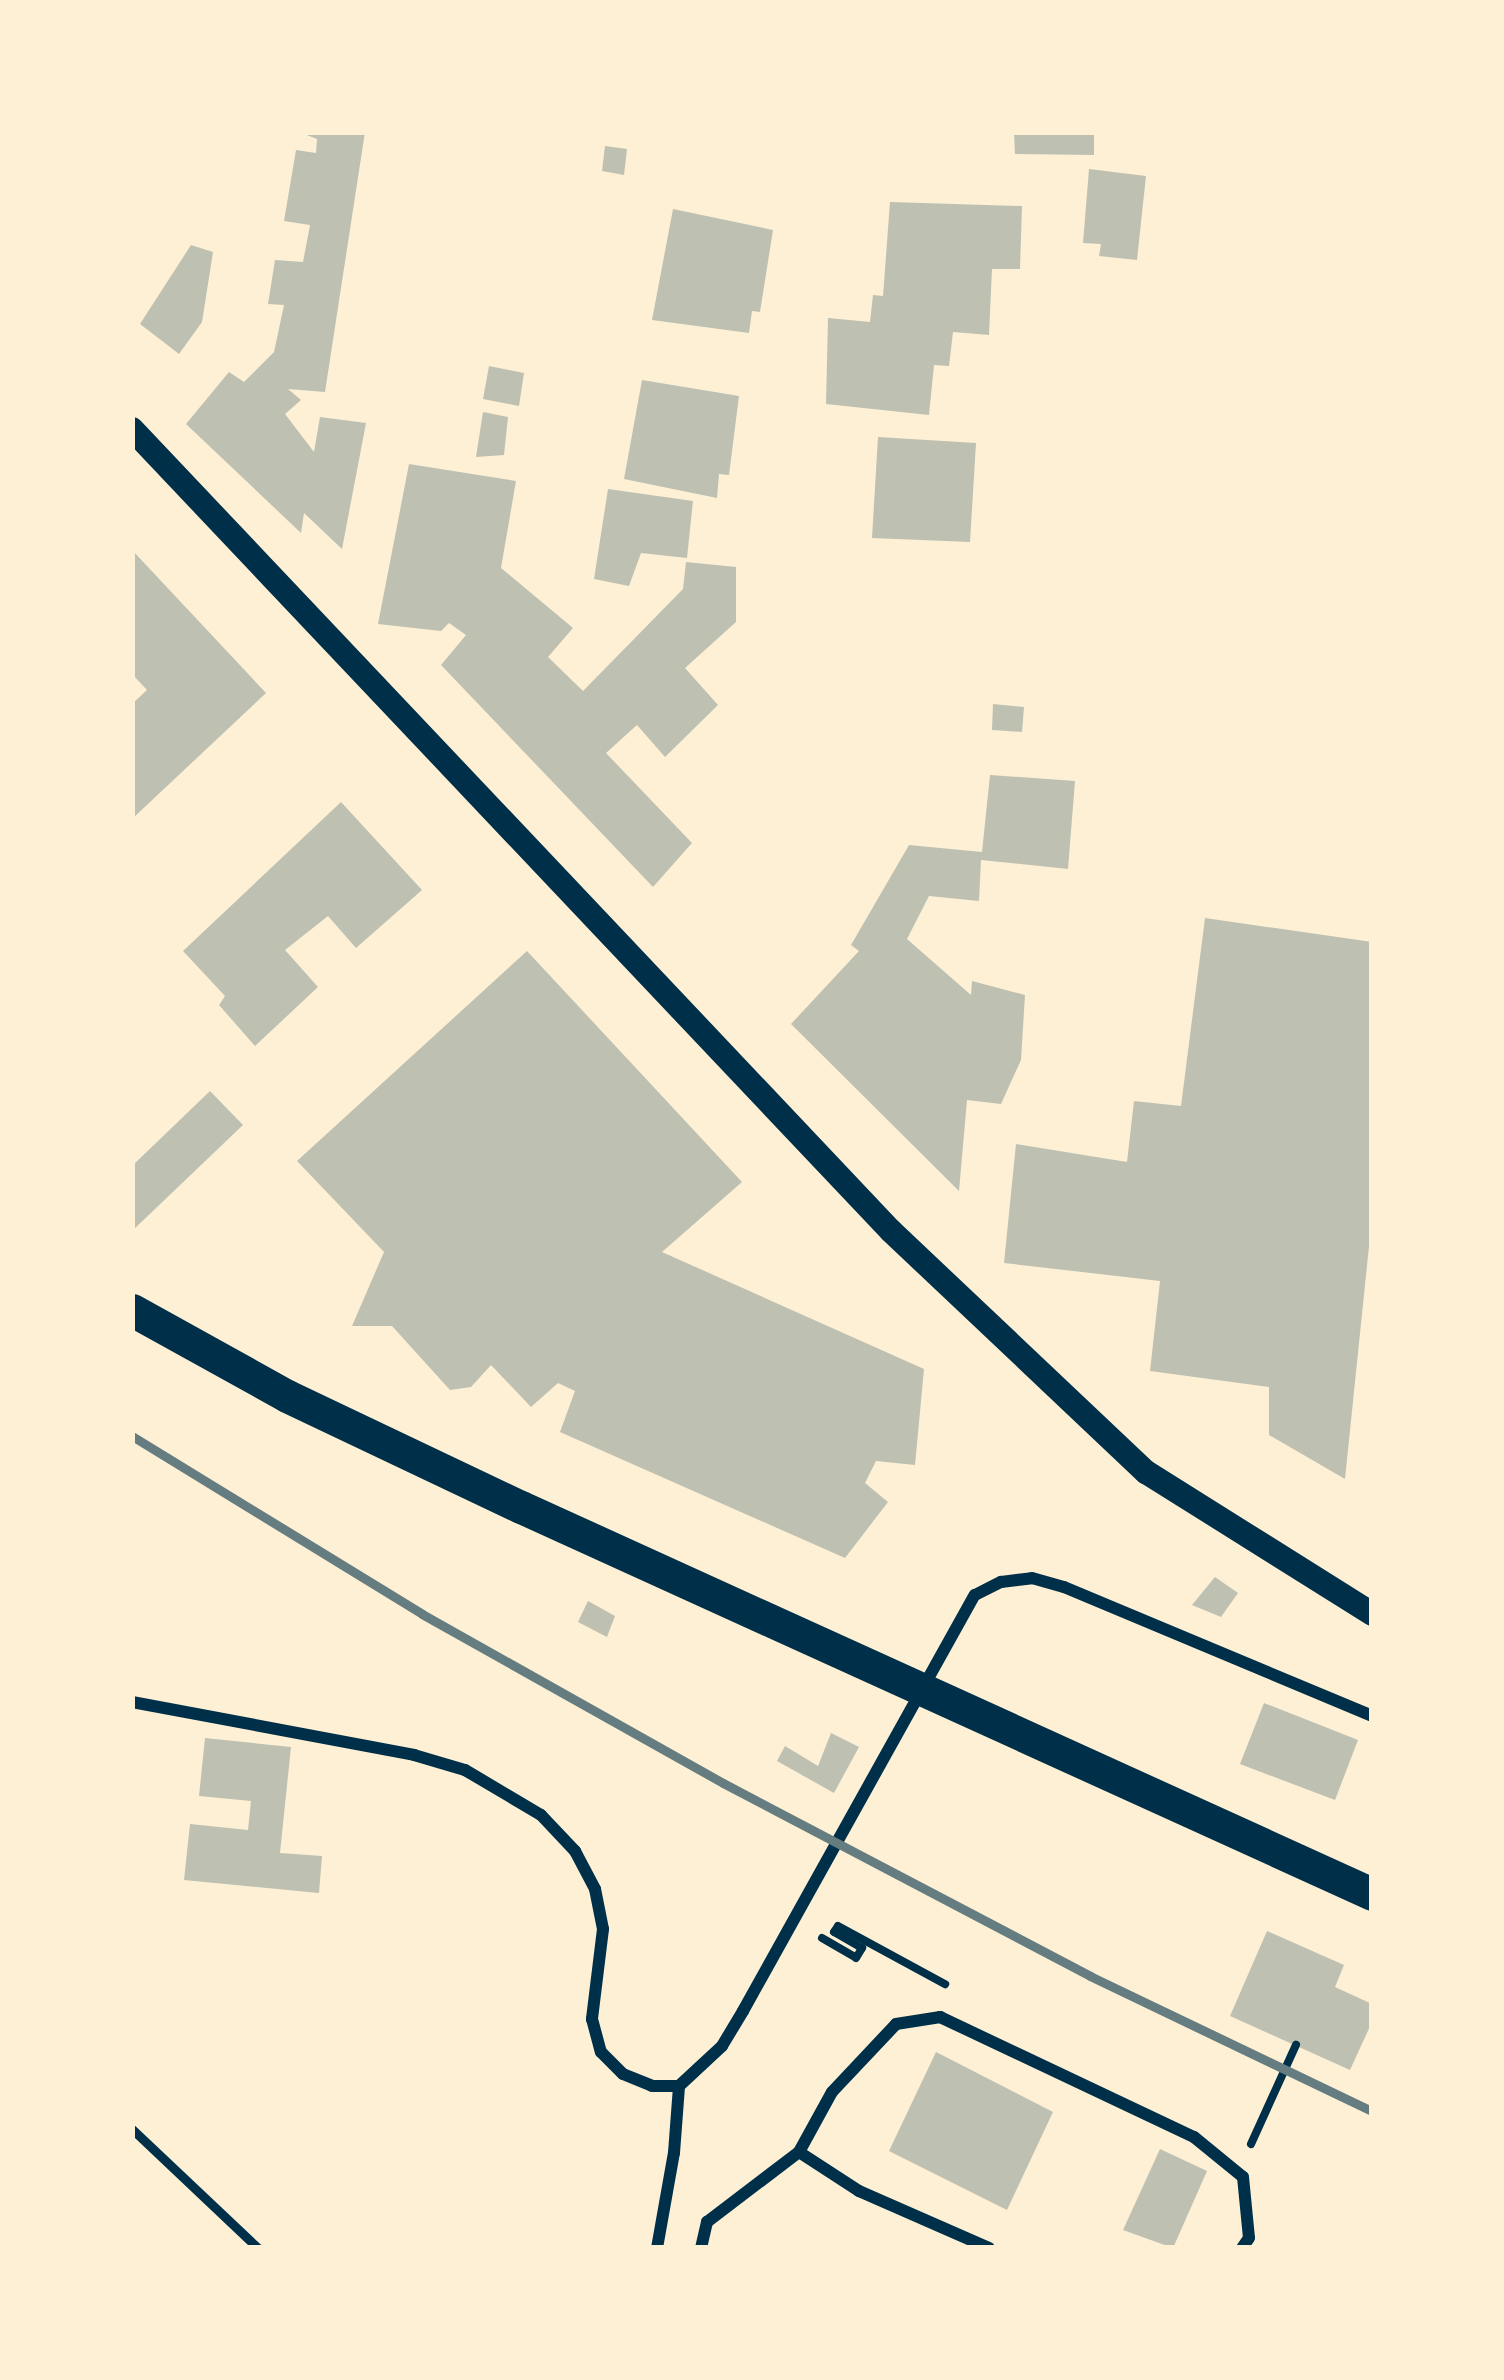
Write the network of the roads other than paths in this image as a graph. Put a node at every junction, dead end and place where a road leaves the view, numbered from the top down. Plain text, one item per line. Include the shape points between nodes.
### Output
1 (132, 429) edge
2 (132, 1310) edge
3 (1372, 1614) edge
4 (132, 1703) edge
5 (1372, 1716) edge
6 (1372, 1894) edge
7 (679, 2086) junction
8 (132, 2129) edge
9 (799, 2152) junction
10 (258, 2248) edge
11 (657, 2248) edge
12 (701, 2248) edge
13 (989, 2248) edge
14 (1242, 2248) edge

1 - 3 main road via 891,1232 1146,1472
2 - 6 highway via 287,1396 520,1507
4 - 7 street via 414,1755 464,1770 521,1802 574,1851 595,1889 603,1929 592,2019 601,2052 623,2074
5 - 7 street via 1032,1578 975,1595 722,2046
7 - 11 street
8 - 10 lane
9 - 12 street via 706,2222
9 - 13 street via 859,2191
9 - 14 street via 832,2092 896,2024 940,2017 1194,2137 1243,2177 1249,2238

